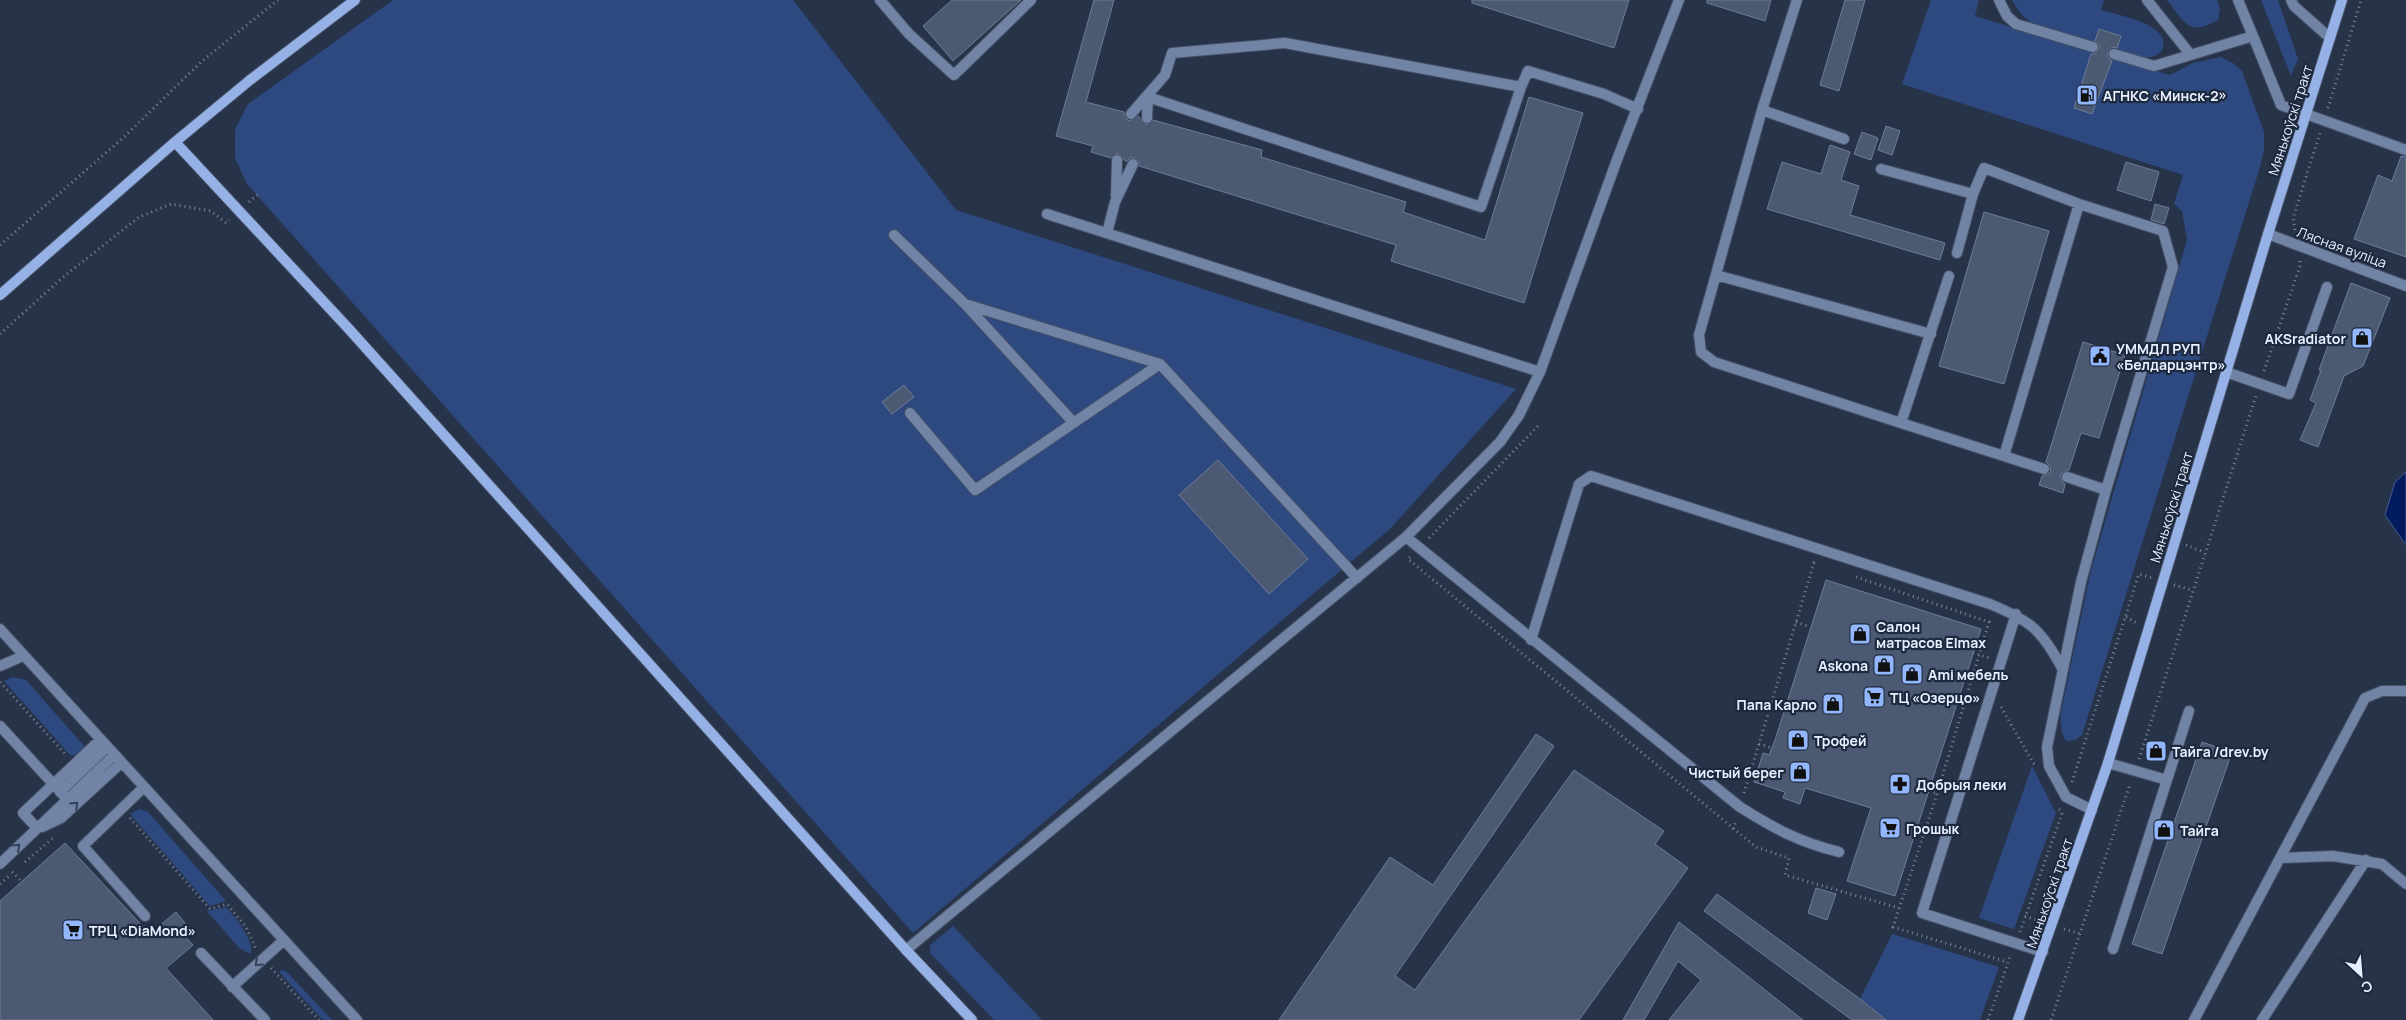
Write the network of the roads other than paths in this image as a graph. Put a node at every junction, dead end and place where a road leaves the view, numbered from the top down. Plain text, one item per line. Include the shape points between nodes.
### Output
1 (355, 0) edge
2 (1031, 0) edge
3 (1679, 0) edge
4 (1797, 0) edge
5 (2000, 0) edge
6 (2147, 0) edge
7 (2238, 0) edge
8 (2291, 0) edge
9 (2342, 0) edge
10 (881, 1) edge
11 (2253, 36) junction
12 (2330, 38) junction
13 (2093, 47) dead end
14 (2114, 54) dead end
15 (2190, 54) junction
16 (1521, 87) junction
17 (1148, 97) junction
18 (1638, 108) junction
19 (1762, 110) junction
20 (1132, 114) dead end
21 (2305, 115) junction
22 (1147, 118) dead end
23 (1844, 139) dead end
24 (175, 142) junction
25 (2406, 150) edge
26 (1118, 160) dead end
27 (1133, 164) dead end
28 (1881, 169) dead end
29 (1973, 194) junction
30 (1115, 202) junction
31 (2079, 204) junction
32 (1047, 214) dead end
33 (1107, 233) junction
34 (2268, 234) junction
35 (894, 235) dead end
36 (1957, 253) dead end
37 (1716, 275) junction
38 (1949, 276) dead end
39 (2406, 286) edge
40 (2327, 287) dead end
41 (0, 295) edge
42 (965, 304) junction
43 (1931, 334) junction
44 (1160, 364) junction
45 (1540, 372) junction
46 (2226, 372) junction
47 (910, 413) dead end
48 (1074, 423) junction
49 (1901, 423) junction
50 (2004, 456) junction
51 (2044, 469) dead end
52 (2067, 477) dead end
53 (2106, 490) junction
54 (1406, 537) junction
55 (1357, 578) junction
56 (2016, 614) junction
57 (0, 629) edge
58 (1531, 640) junction
59 (23, 656) junction
60 (0, 666) edge
61 (2063, 670) junction
62 (2406, 691) edge
63 (2189, 711) dead end
64 (0, 726) edge
65 (110, 751) junction
66 (2108, 763) junction
67 (2167, 780) junction
68 (144, 788) junction
69 (60, 792) junction
70 (2092, 810) junction
71 (36, 830) junction
72 (1839, 852) dead end
73 (2280, 858) junction
74 (2366, 860) junction
75 (0, 864) edge
76 (2406, 884) edge
77 (145, 916) dead end
78 (284, 940) junction
79 (2113, 949) dead end
80 (906, 950) junction
81 (2043, 952) junction
82 (201, 953) dead end
83 (232, 987) junction
84 (265, 1020) edge
85 (357, 1020) edge
86 (972, 1020) edge
87 (2018, 1020) edge
88 (2194, 1020) edge
89 (2262, 1020) edge

1 - 24 street
2 - 10 street via 954,75 909,34
3 - 18 street
4 - 19 street
5 - 13 street via 2007,16 2016,24
6 - 15 street
7 - 11 street
8 - 12 street
9 - 12 street, Мянькоўскі тракт
11 - 15 street
11 - 21 street via 2281,105
12 - 21 street, Мянькоўскі тракт
14 - 15 street via 2154,66
16 - 17 street via 1285,44 1172,53 1165,75
16 - 17 street via 1482,207
16 - 18 street via 1528,71
17 - 20 street
17 - 22 street
18 - 45 street
19 - 23 street
19 - 37 street
21 - 25 street
21 - 34 street, Мянькоўскі тракт
24 - 41 street
24 - 80 street via 348,328
26 - 30 street
27 - 30 street
28 - 29 street
29 - 31 street via 1984,168
29 - 36 street
30 - 33 street
31 - 50 street
31 - 53 street via 2163,232 2173,267
32 - 33 street
33 - 45 street
34 - 39 street, Лясная вуліца
34 - 46 street, Мянькоўскі тракт
35 - 42 street
37 - 43 street
37 - 49 street via 1699,335 1701,352 1714,362
38 - 43 street
40 - 46 street via 2289,394
42 - 44 street
42 - 48 street
43 - 49 street
44 - 48 street
44 - 55 street
45 - 54 street via 1519,415 1500,442
46 - 66 street, Мянькоўскі тракт
47 - 48 street via 975,490
49 - 50 street
50 - 51 street
52 - 53 street
53 - 61 street via 2081,582
54 - 55 street
54 - 58 street
55 - 80 street
56 - 58 street via 1591,476 1579,484
56 - 61 street via 2038,630
56 - 81 street via 1922,913
57 - 59 street
58 - 72 street via 1740,807 1778,831 1807,844
59 - 60 street
59 - 65 street
61 - 70 street via 2047,747 2049,766 2066,798
62 - 73 street via 2382,691 2365,698
63 - 67 street
64 - 69 street
65 - 68 street
65 - 69 street
65 - 69 street via 80,759
71 -> 65 street via 61,818
66 - 67 street
66 - 70 street, Мянькоўскі тракт
67 - 79 street
68 - 77 street via 83,846
68 - 78 street
69 - 71 street
69 - 71 street via 23,813
70 - 81 street, Мянькоўскі тракт
75 -> 71 street
73 - 74 street via 2334,856
73 - 88 street
74 - 76 street via 2382,864
74 - 89 street
78 -> 83 street
78 - 85 street
80 - 86 street
81 - 87 street, Мянькоўскі тракт
82 - 83 street
83 - 84 street

